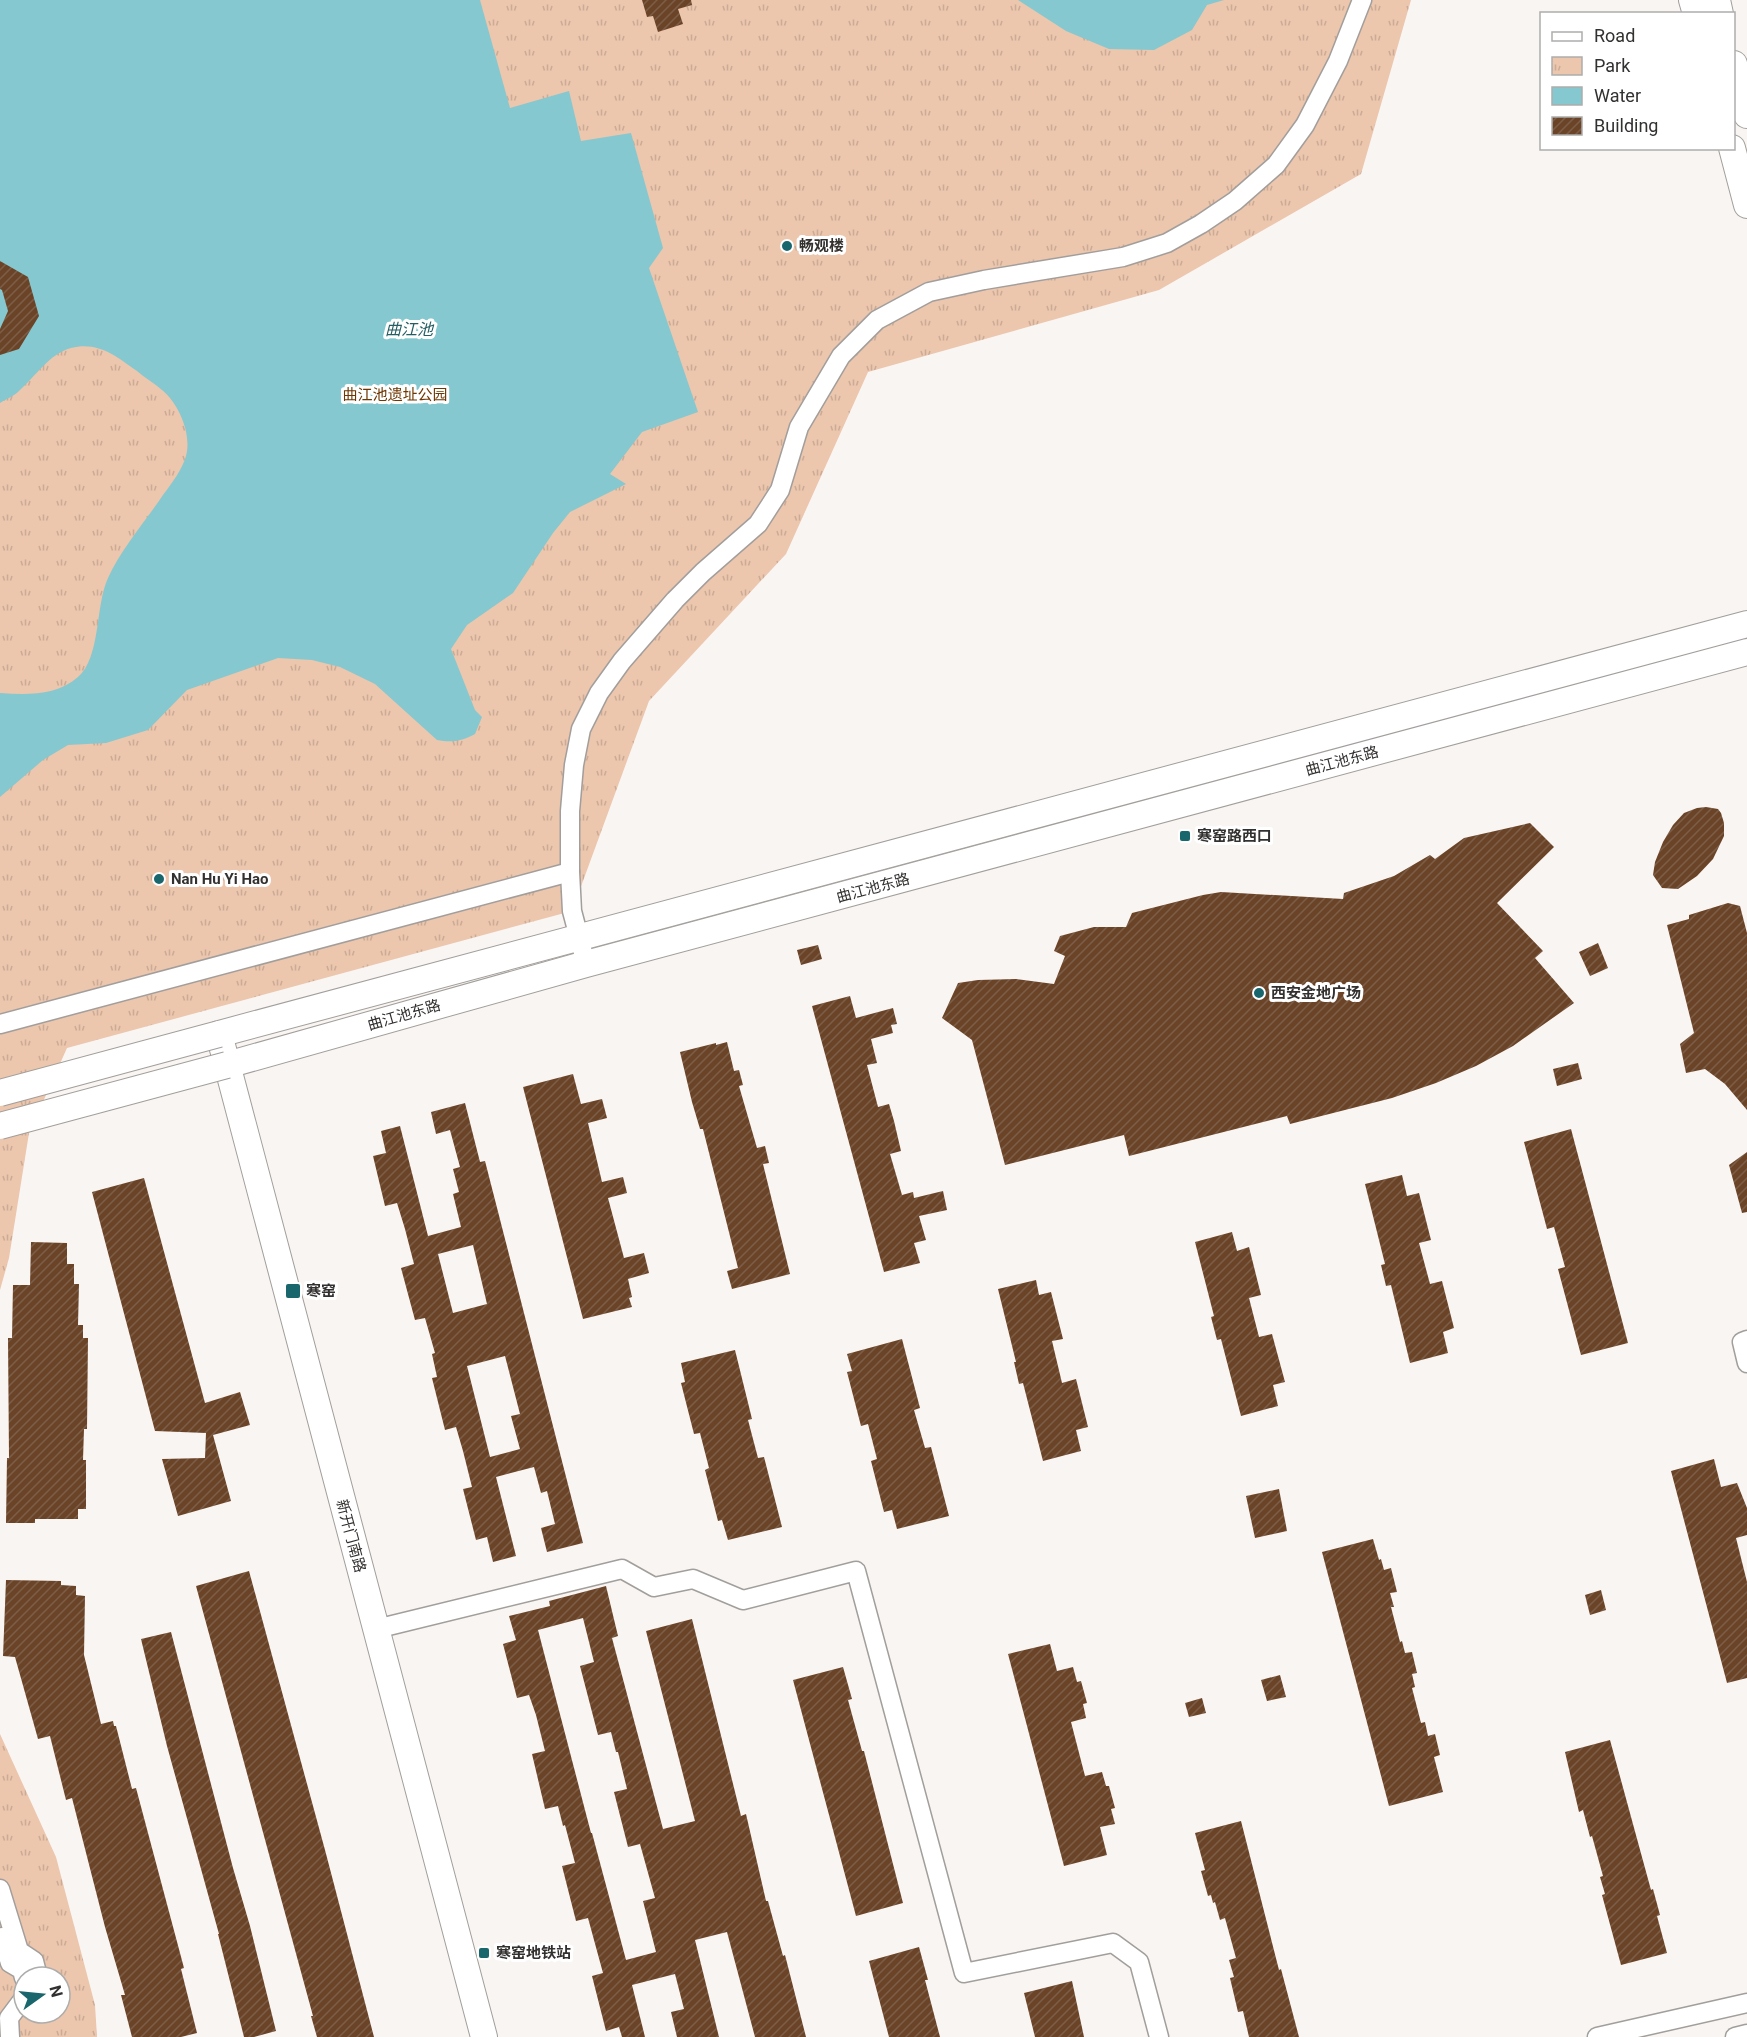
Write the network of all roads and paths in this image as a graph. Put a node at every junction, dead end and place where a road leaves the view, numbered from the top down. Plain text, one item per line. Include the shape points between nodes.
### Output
1 (1362, 0) edge
2 (1735, 67) edge
3 (1747, 115) edge
4 (1733, 150) edge
5 (1747, 205) edge
6 (1747, 624) edge
7 (1747, 652) edge
8 (570, 872) junction
9 (579, 938) junction
10 (586, 964) junction
11 (0, 1024) edge
12 (219, 1034) junction
13 (227, 1065) junction
14 (0, 1093) edge
15 (0, 1126) edge
16 (1747, 1340) edge
17 (1747, 1363) edge
18 (376, 1629) junction
19 (0, 1889) edge
20 (0, 1930) edge
21 (13, 1965) edge
22 (35, 1965) edge
23 (1747, 2003) edge
24 (12, 2014) edge
25 (1747, 2034) edge
26 (10, 2037) edge
27 (484, 2037) edge
28 (1159, 2037) edge
29 (1597, 2037) edge
30 (1735, 2037) edge

1 - 8 street via 1338,61 1305,124 1276,165 1235,201 1167,243 1123,258 929,292 878,320 841,356 799,427 780,490 758,524 675,600 599,693 581,729 574,765
2 - 3 main road
4 - 5 main road
6 - 9 main road, 曲江池东路
7 - 10 main road, 曲江池东路
8 - 9 street via 572,910
8 - 11 street
9 - 10 street
9 - 12 main road, 曲江池东路
10 - 13 main road, 曲江池东路
12 - 13 main road, 新开门南路
12 - 14 main road, 曲江池东路, bridge
13 - 15 main road, 曲江池东路, bridge
13 - 18 main road, 新开门南路
16 - 17 street via 1742,1342
18 - 27 main road, 新开门南路
18 - 28 street via 622,1569 654,1587 693,1579 743,1600 856,1571 964,1973 1113,1943 1138,1962
19 - 22 street via 19,1951
20 - 21 street
23 - 29 street
24 - 26 street
25 - 30 street

